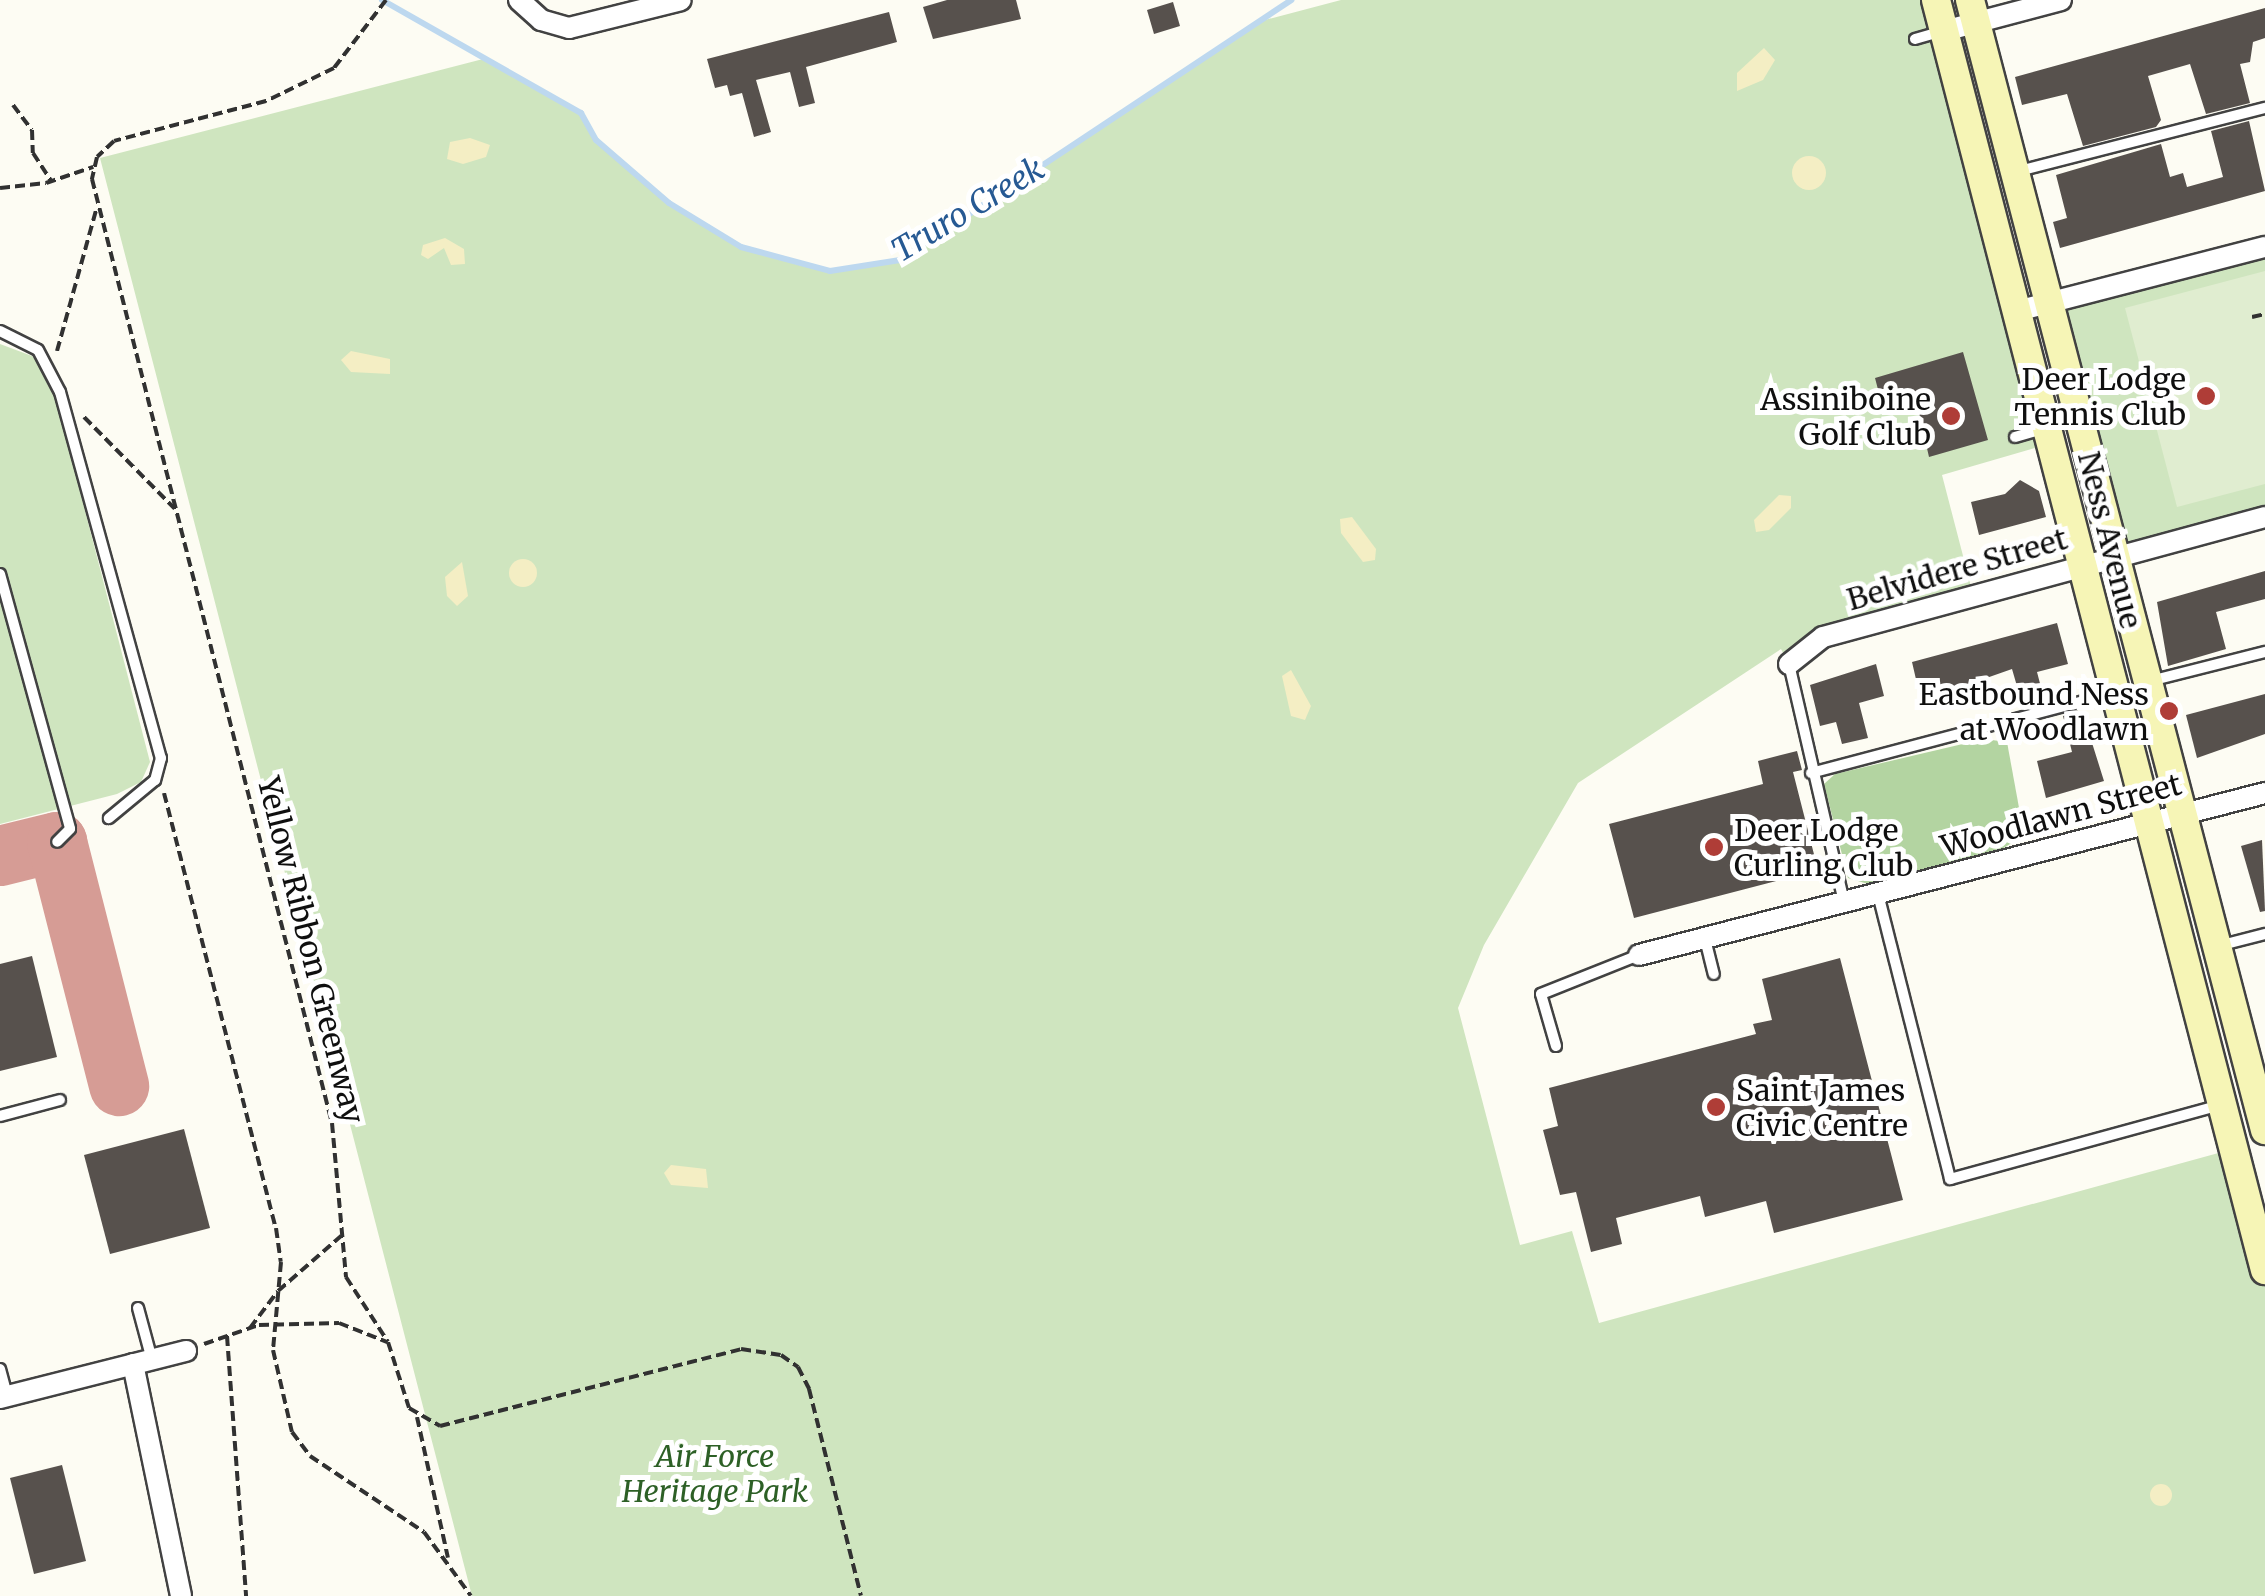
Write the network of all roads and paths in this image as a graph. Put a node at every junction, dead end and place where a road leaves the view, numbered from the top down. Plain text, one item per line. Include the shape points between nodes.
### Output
1 (386, 0) edge
2 (519, 0) edge
3 (681, 0) edge
4 (2061, 0) edge
5 (1939, 1) edge
6 (1973, 11) edge
7 (1944, 31) junction
8 (1915, 40) dead end
9 (13, 105) dead end
10 (2265, 108) edge
11 (93, 166) junction
12 (2015, 172) junction
13 (51, 181) junction
14 (0, 188) edge
15 (98, 206) junction
16 (2265, 246) edge
17 (2049, 302) junction
18 (2017, 310) junction
19 (2265, 314) edge
20 (2252, 317) dead end
21 (0, 331) edge
22 (54, 380) junction
23 (60, 392) junction
24 (2048, 428) junction
25 (2015, 437) dead end
26 (175, 509) junction
27 (2265, 517) edge
28 (2116, 556) junction
29 (2082, 565) junction
30 (0, 574) edge
31 (2265, 652) edge
32 (1789, 664) joint
33 (2150, 682) junction
34 (2116, 693) junction
35 (158, 769) junction
36 (1811, 773) junction
37 (2265, 793) edge
38 (2184, 815) junction
39 (110, 818) dead end
40 (2148, 823) junction
41 (57, 842) dead end
42 (1878, 894) junction
43 (1844, 903) junction
44 (2265, 934) edge
45 (1704, 939) junction
46 (2218, 946) junction
47 (1639, 955) joint
48 (1714, 974) dead end
49 (1556, 1046) dead end
50 (2261, 1095) edge
51 (60, 1100) dead end
52 (2222, 1105) junction
53 (0, 1116) edge
54 (2265, 1130) edge
55 (341, 1236) junction
56 (2265, 1270) edge
57 (278, 1292) junction
58 (138, 1308) dead end
59 (272, 1325) junction
60 (250, 1328) junction
61 (227, 1336) junction
62 (388, 1342) junction
63 (186, 1351) joint
64 (142, 1362) junction
65 (0, 1369) edge
66 (3, 1398) edge
67 (417, 1416) junction
68 (448, 1559) junction
69 (181, 1596) edge
70 (246, 1596) edge
71 (471, 1596) edge
72 (861, 1596) edge

1 - 11 path via 334,68 275,98 114,141
2 - 3 street via 541,20 569,28
4 - 6 street
5 - 7 main road, Ness Avenue
6 - 7 street
6 - 12 main road, Ness Avenue
7 - 8 lane
7 - 18 main road, Ness Avenue
9 - 13 path via 32,130 32,153
10 - 12 lane
11 - 13 path
11 - 15 path, Yellow Ribbon Greenway
12 - 17 main road, Ness Avenue
13 - 14 path
15 - 22 path
15 - 26 path, Yellow Ribbon Greenway
16 - 17 street
17 - 18 street
17 - 28 main road, Ness Avenue
18 - 24 main road, Ness Avenue
19 - 20 path
21 - 22 lane via 38,350
22 - 23 lane
23 - 26 path
23 - 35 lane via 141,668
24 - 25 lane
24 - 29 main road, Ness Avenue
26 - 55 path, Yellow Ribbon Greenway via 332,1123
27 - 28 street, Belvidere Street
28 - 29 street, Belvidere Street
28 - 33 main road, Ness Avenue
29 - 32 street, Belvidere Street via 1822,638
29 - 34 main road, Ness Avenue
30 - 41 lane via 70,830
31 - 33 lane
32 - 36 lane
33 - 38 main road, Ness Avenue
34 - 36 lane
34 - 40 main road, Ness Avenue
35 - 39 lane via 155,780
35 - 57 path via 276,1228
36 - 43 lane
37 - 38 street, Woodlawn Street
38 - 40 street, Woodlawn Street
38 - 46 main road, Ness Avenue
40 - 42 street, Woodlawn Street
40 - 52 main road, Ness Avenue
42 - 43 street, Woodlawn Street
42 - 52 lane via 1950,1179
43 - 45 street, Woodlawn Street
44 - 46 lane
45 - 47 street, Woodlawn Street
45 - 48 lane
46 - 50 main road, Ness Avenue
47 - 49 lane via 1541,994
50 - 52 street
50 - 54 main road, Ness Avenue
51 - 53 lane
52 - 56 main road, Ness Avenue
55 - 57 path
55 - 62 path, Yellow Ribbon Greenway via 346,1277
57 - 59 path
57 - 60 path
58 - 64 lane
59 - 60 path
59 - 62 path via 339,1323
59 - 68 path via 292,1432 310,1456 424,1532
60 - 61 path
61 - 63 path
61 - 70 path
62 - 67 path, Yellow Ribbon Greenway via 403,1395
63 - 64 street
64 - 66 street
64 - 69 street
65 - 66 lane
67 - 68 path, Yellow Ribbon Greenway
67 - 72 path via 448,1426 741,1349 781,1354 798,1366 808,1390
68 - 71 path

